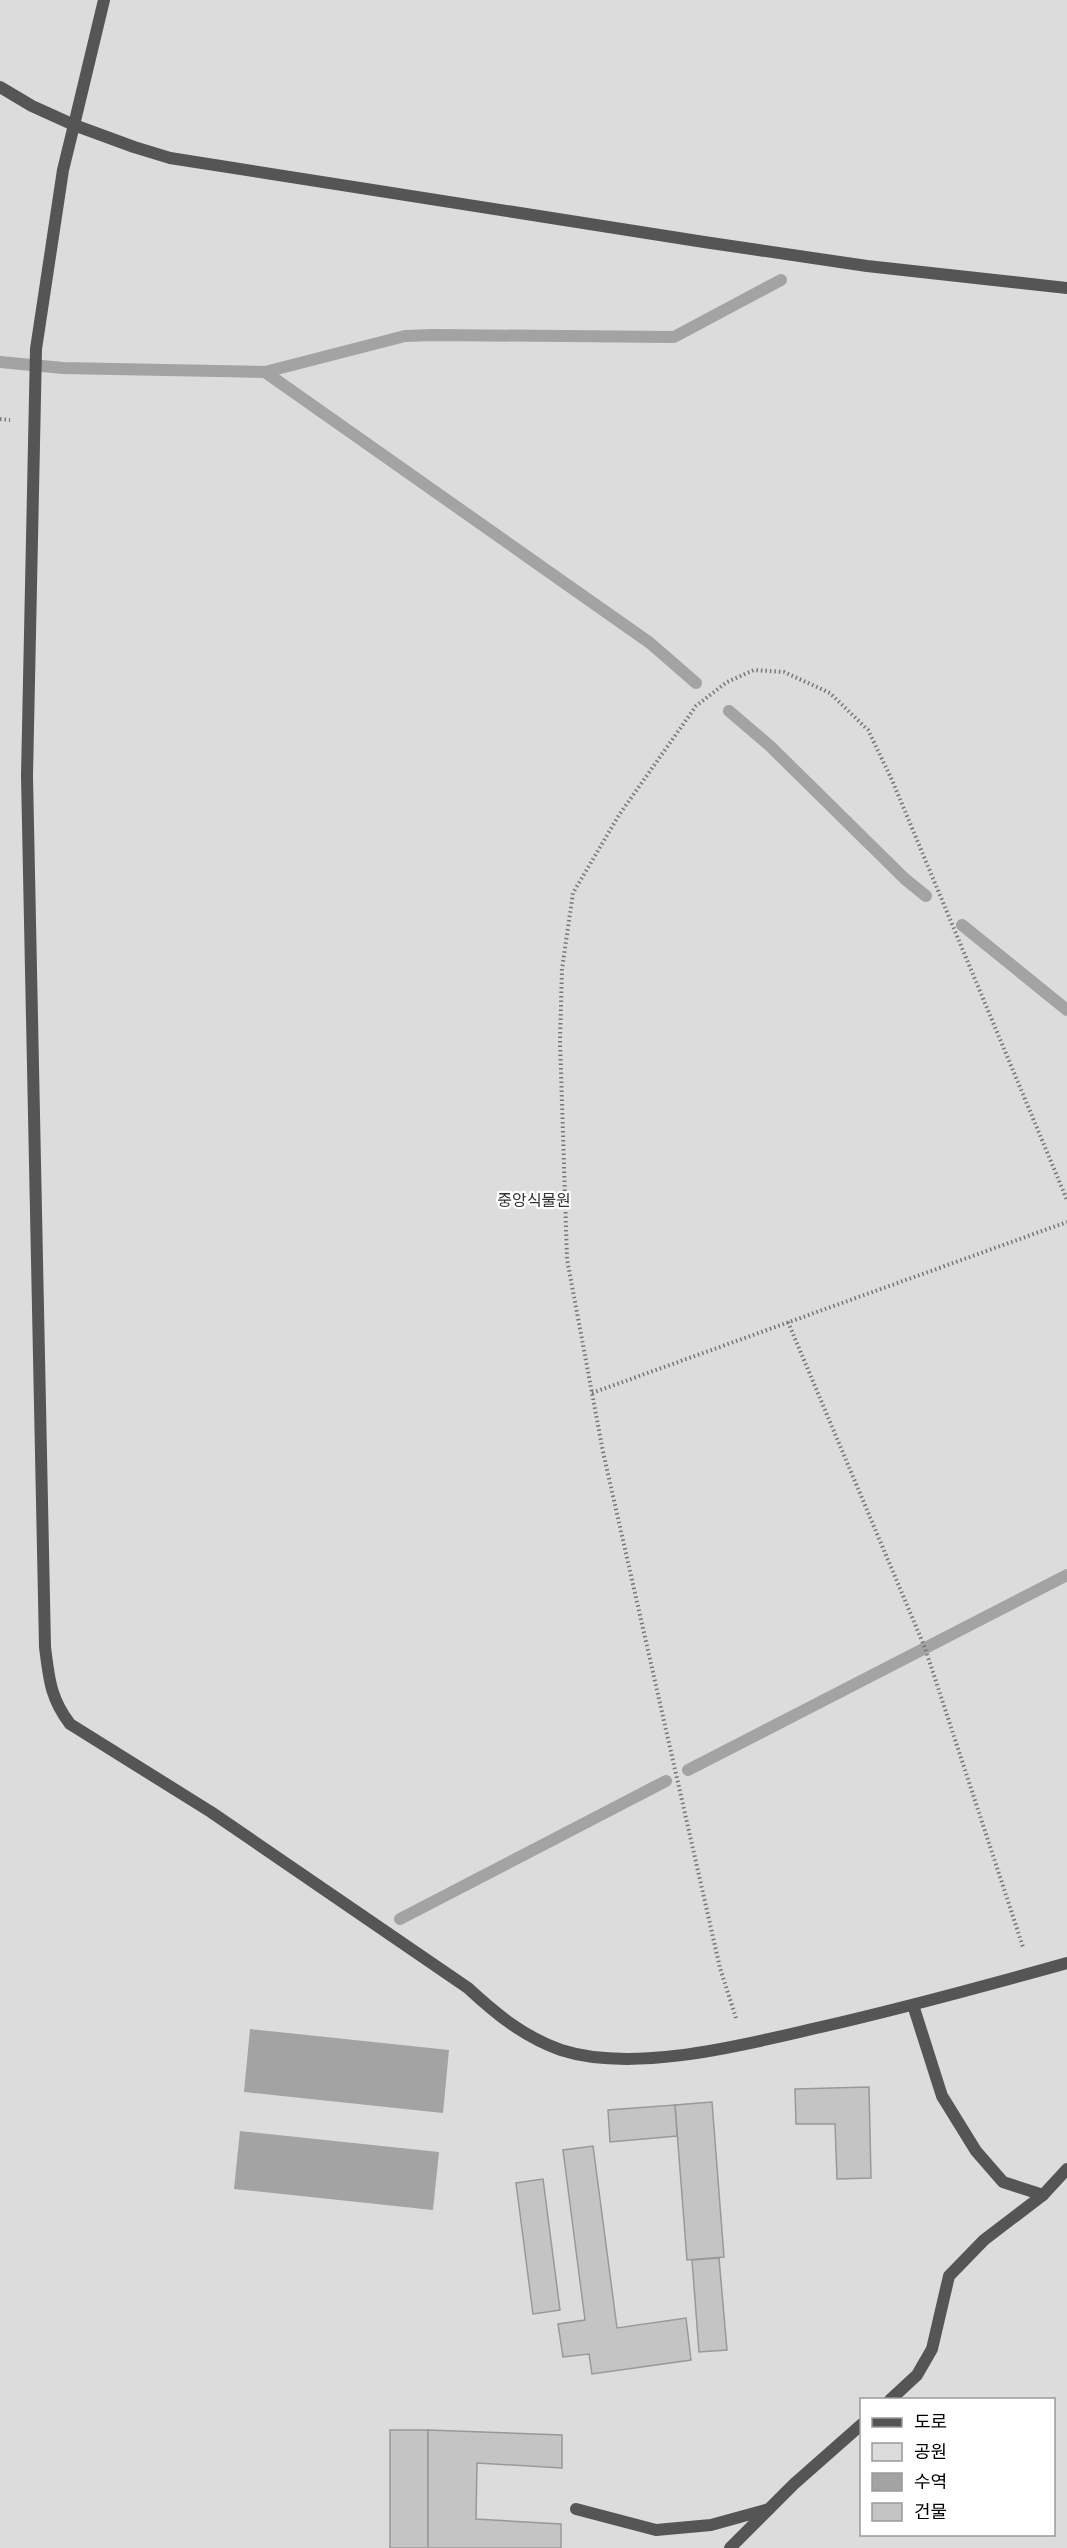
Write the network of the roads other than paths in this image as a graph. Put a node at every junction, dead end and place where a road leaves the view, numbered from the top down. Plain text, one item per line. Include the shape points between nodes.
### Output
1 (104, 0) edge
2 (0, 87) edge
3 (74, 125) junction
4 (1067, 288) edge
5 (1067, 1963) edge
6 (913, 2006) junction
7 (1067, 2169) edge
8 (1043, 2194) junction
9 (892, 2398) edge
10 (860, 2425) edge
11 (576, 2509) dead end
12 (769, 2509) junction
13 (730, 2548) edge

1 - 3 street
2 - 3 street
3 - 4 street via 170,158 797,256
3 - 6 street via 63,170 36,349 27,788 45,1647 50,1687 58,1708 70,1724 211,1812 468,1988 524,2034 562,2050 598,2057 643,2057 745,2045
5 - 6 street
6 - 8 street via 942,2096 976,2151 1003,2182
7 - 8 street
8 - 9 street via 984,2240 949,2276 932,2349 917,2375
10 - 12 street
11 - 12 street via 656,2530 711,2525
12 - 13 street

